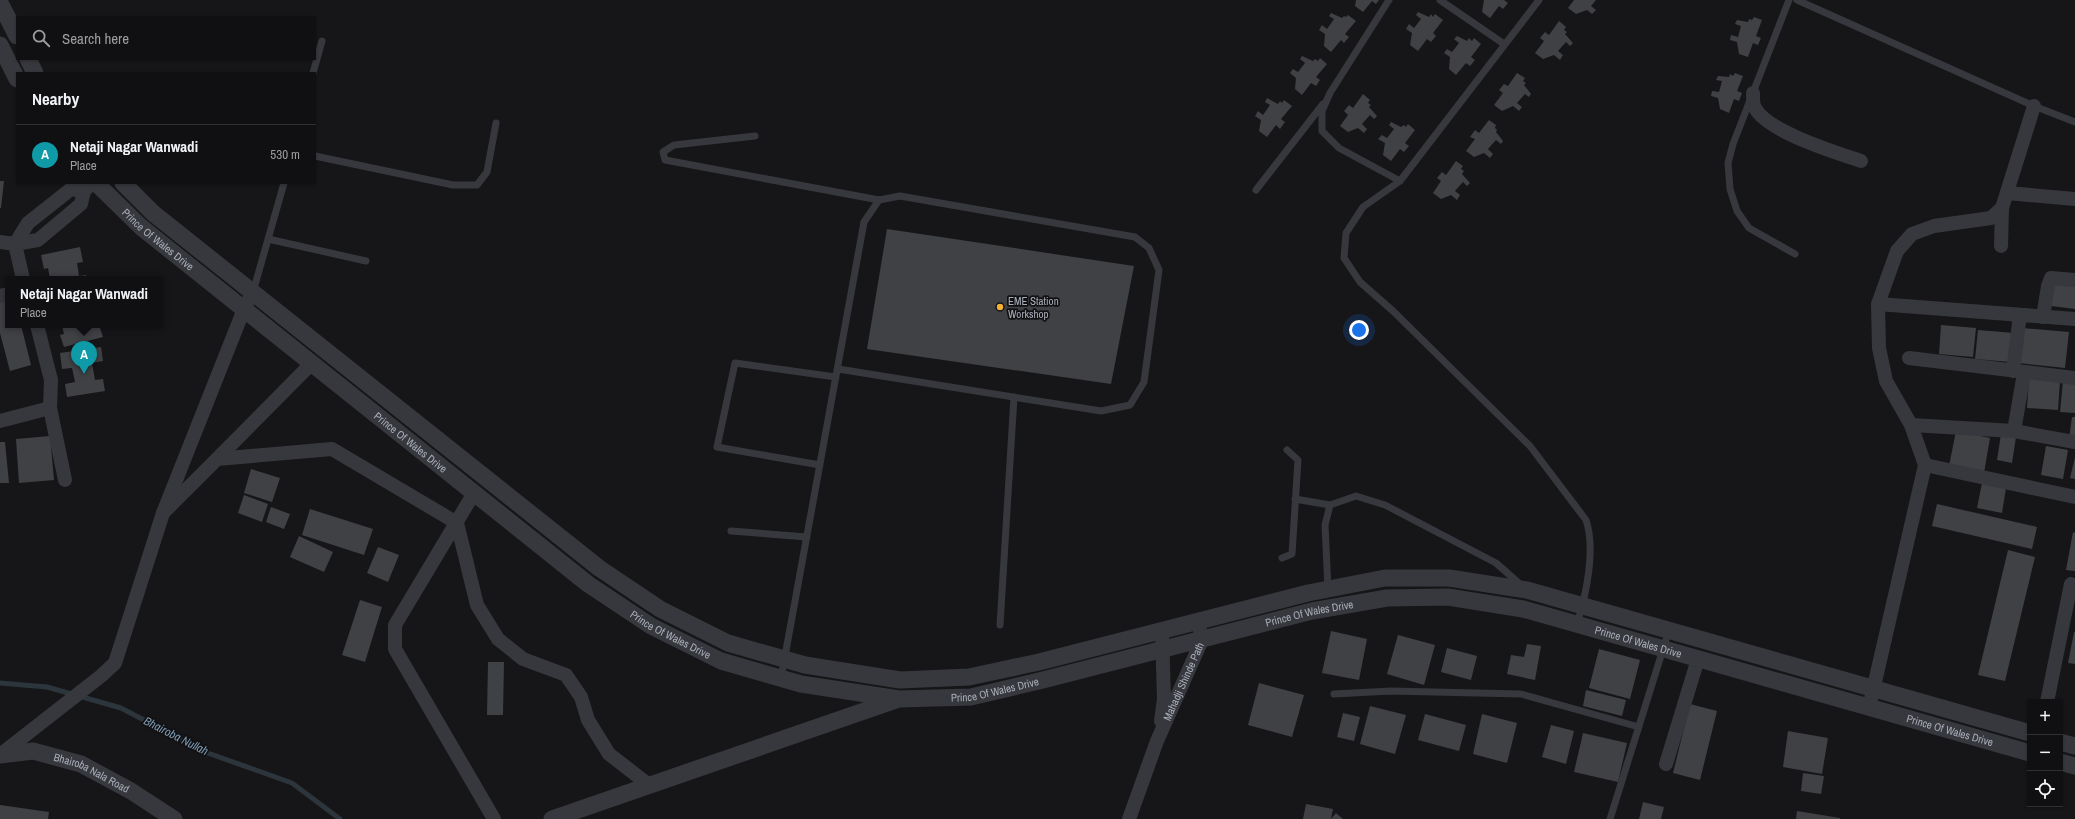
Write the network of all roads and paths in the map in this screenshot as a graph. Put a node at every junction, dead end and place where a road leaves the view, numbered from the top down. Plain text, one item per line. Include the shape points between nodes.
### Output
1 (1389, 0) edge
2 (1440, 0) edge
3 (1539, 0) edge
4 (1789, 0) edge
5 (1797, 0) edge
6 (0, 3) edge
7 (16, 34) edge
8 (322, 41) dead end
9 (1504, 44) junction
10 (0, 45) edge
11 (29, 60) edge
12 (35, 72) edge
13 (313, 72) edge
14 (16, 77) edge
15 (1752, 93) junction
16 (1328, 97) junction
17 (2034, 106) junction
18 (2075, 122) edge
19 (496, 124) dead end
20 (755, 136) dead end
21 (316, 156) edge
22 (1861, 160) dead end
23 (1400, 181) junction
24 (124, 184) edge
25 (284, 184) edge
26 (91, 186) edge
27 (1256, 190) dead end
28 (2007, 192) junction
29 (2075, 199) edge
30 (879, 200) junction
31 (2002, 208) junction
32 (268, 239) junction
33 (0, 242) edge
34 (15, 244) junction
35 (2001, 246) dead end
36 (1795, 254) dead end
37 (366, 262) dead end
38 (22, 276) edge
39 (2075, 280) edge
40 (253, 292) junction
41 (1878, 304) junction
42 (244, 308) junction
43 (2020, 315) junction
44 (2043, 317) junction
45 (2075, 319) edge
46 (38, 328) edge
47 (1909, 358) dead end
48 (312, 363) junction
49 (838, 369) junction
50 (2019, 372) junction
51 (836, 377) junction
52 (2075, 378) edge
53 (1014, 397) junction
54 (50, 408) junction
55 (0, 421) edge
56 (1912, 425) junction
57 (2014, 431) junction
58 (2075, 442) edge
59 (1287, 450) dead end
60 (217, 459) junction
61 (820, 465) junction
62 (1925, 465) junction
63 (65, 480) dead end
64 (474, 493) junction
65 (2075, 497) edge
66 (1295, 499) junction
67 (1330, 504) junction
68 (163, 513) junction
69 (457, 523) junction
70 (731, 531) dead end
71 (807, 537) junction
72 (1282, 558) dead end
73 (2070, 584) dead end
74 (1328, 589) junction
75 (1527, 590) junction
76 (1582, 606) junction
77 (1198, 621) junction
78 (1577, 624) junction
79 (1000, 625) dead end
80 (1162, 630) junction
81 (1669, 630) junction
82 (1202, 640) junction
83 (1663, 649) junction
84 (1164, 650) junction
85 (1698, 659) junction
86 (785, 660) junction
87 (781, 678) junction
88 (900, 680) junction
89 (1874, 689) junction
90 (1334, 694) dead end
91 (899, 699) junction
92 (2048, 699) edge
93 (1869, 708) junction
94 (1639, 727) junction
95 (2027, 732) edge
96 (1158, 741) junction
97 (2063, 743) edge
98 (2075, 746) edge
99 (2027, 752) edge
100 (0, 755) edge
101 (2063, 763) edge
102 (1666, 764) dead end
103 (2075, 766) edge
104 (649, 786) junction
105 (174, 819) edge
106 (494, 819) edge
107 (552, 819) edge
108 (1129, 819) edge
109 (1610, 819) edge

1 - 16 lane
2 - 9 lane
3 - 9 lane
4 - 15 lane
5 - 17 lane
6 - 7 street
8 - 13 lane
9 - 23 lane
10 - 14 street
11 - 12 street
15 - 22 street via 1754,108 1771,124 1821,148
15 - 36 lane via 1728,163 1730,189 1737,211 1750,228
16 - 23 lane via 1322,111 1322,131 1339,148
16 - 27 lane
17 - 18 lane
17 - 28 street
19 - 21 lane via 487,172 477,184 453,185
20 - 30 lane via 674,145 663,152 666,160
23 - 76 lane via 1363,207 1346,233 1344,258 1360,282 1393,311 1530,446 1586,520 1591,542
24 - 40 street, Prince Of Wales Drive via 153,213
25 - 32 lane
26 - 34 street via 71,189 28,223
26 - 34 street via 81,204 38,240
26 - 42 street, Prince Of Wales Drive
28 - 29 street
28 - 31 street
30 - 49 lane via 864,222
30 - 53 lane via 900,196 1135,237 1149,248 1159,270 1144,382 1130,405 1101,411
31 - 35 street
31 - 41 street via 1991,218 1934,226 1912,234 1897,251
32 - 37 lane
32 - 40 lane
33 - 34 street
34 - 38 street
39 - 44 street via 2052,278 2048,286
40 - 42 street
40 - 86 street, Prince Of Wales Drive via 599,568 660,609 728,643
41 - 43 street
41 - 56 street via 1879,348 1886,381
42 - 48 street, Prince Of Wales Drive
42 - 68 street
43 - 44 street
43 - 50 street
44 - 45 street
46 - 54 street via 51,380
47 - 50 street
48 - 60 street
48 - 64 street, Prince Of Wales Drive
49 - 51 lane
49 - 53 lane
50 - 52 street
50 - 57 street
51 - 61 lane
51 - 61 lane via 735,363 717,447
53 - 79 lane
54 - 55 street
54 - 63 street
56 - 57 street
56 - 62 street
57 - 58 street
59 - 66 lane via 1298,460
60 - 68 street
60 - 69 street via 332,450
61 - 71 lane
62 - 65 street
62 - 89 street
64 - 69 street
64 - 87 street, Prince Of Wales Drive via 588,584 651,626 721,661
66 - 67 lane
66 - 72 lane via 1292,554
67 - 74 lane via 1325,525
67 - 75 lane via 1356,496 1385,505 1496,563
68 - 100 street via 115,663
69 - 104 street via 477,606 498,639 523,659 566,675 581,697 588,720 609,754
69 - 106 street via 395,625 394,649
70 - 71 lane
71 - 86 lane
73 - 92 street
74 - 75 street, Prince Of Wales Drive via 1385,578 1449,578
74 - 77 street, Prince Of Wales Drive
75 - 76 street, Prince Of Wales Drive
76 - 78 lane
76 - 81 street, Prince Of Wales Drive
77 - 80 street, Prince Of Wales Drive
77 - 82 street, Mahadji Shinde Path
78 - 82 street, Prince Of Wales Drive via 1523,609 1448,598 1387,598 1312,611
78 - 83 street, Prince Of Wales Drive
80 - 84 street, Mahadji Shinde Path
80 - 88 street, Prince Of Wales Drive via 969,677
81 - 83 lane
81 - 89 street, Prince Of Wales Drive
82 - 84 street, Prince Of Wales Drive
82 - 96 street, Mahadji Shinde Path
83 - 85 street, Prince Of Wales Drive
83 - 94 lane
84 - 91 street, Prince Of Wales Drive via 971,697
84 - 96 street, Mahadji Shinde Path via 1164,699
85 - 93 street, Prince Of Wales Drive
85 - 102 street
86 - 87 lane
86 - 88 street, Prince Of Wales Drive
87 - 91 street, Prince Of Wales Drive via 801,684
88 - 91 street
89 - 93 street
89 - 95 street, Prince Of Wales Drive
90 - 94 lane via 1391,691 1521,694
91 - 104 street
93 - 99 street, Prince Of Wales Drive
94 - 109 lane
96 - 108 street, Mahadji Shinde Path
97 - 98 street
100 - 105 street, Bhairoba Nala Road via 33,751 82,764
101 - 103 street
104 - 107 street

